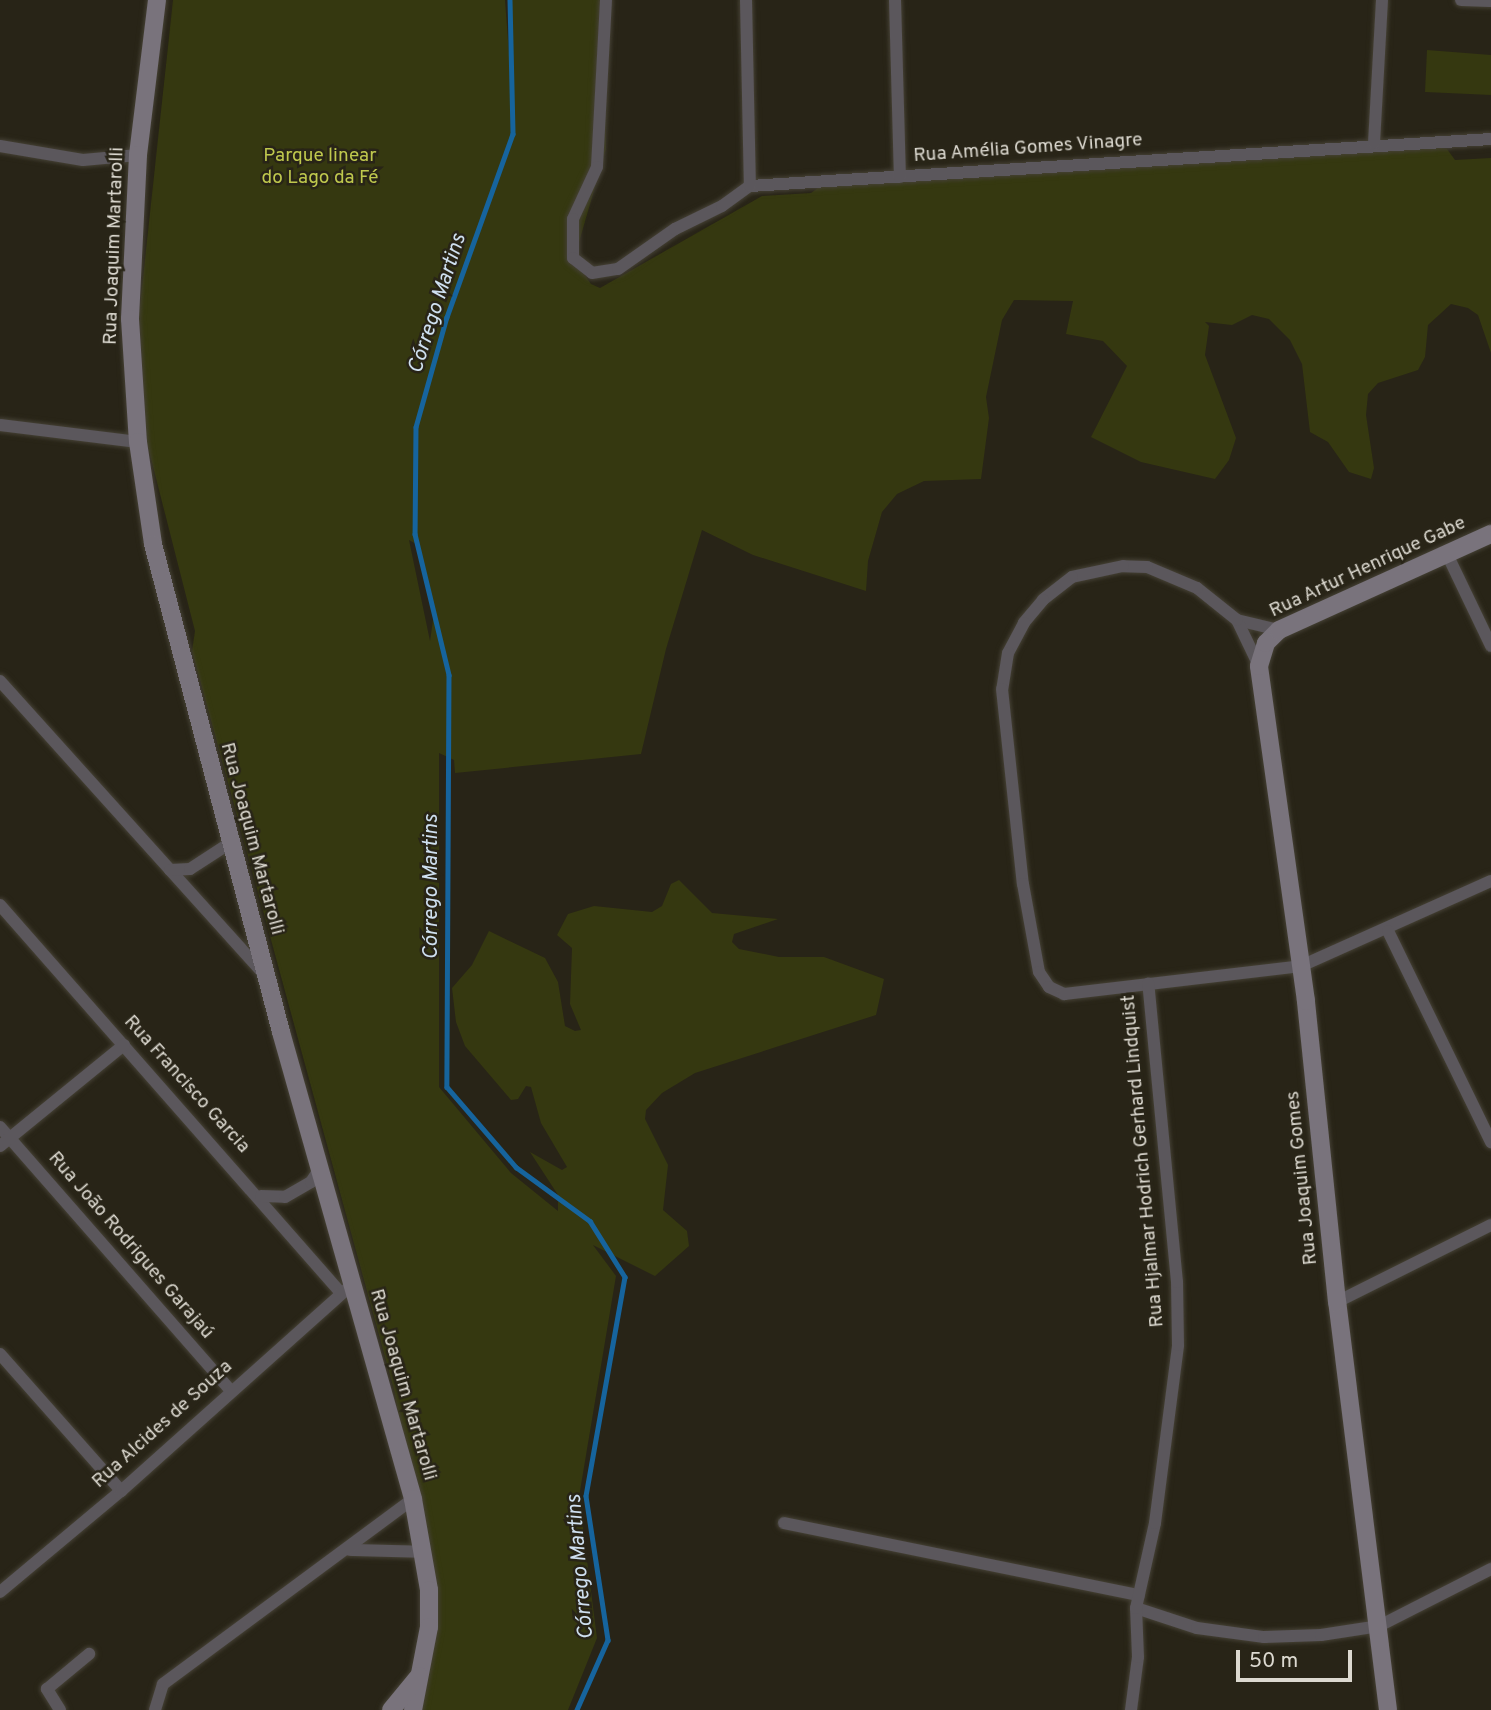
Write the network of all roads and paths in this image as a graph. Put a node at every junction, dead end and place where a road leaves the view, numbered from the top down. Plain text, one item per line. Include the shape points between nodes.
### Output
1 (157, 0) edge
2 (606, 0) edge
3 (746, 0) edge
4 (895, 0) edge
5 (1382, 0) edge
6 (1461, 0) edge
7 (1491, 1) edge
8 (1491, 139) edge
9 (1374, 143) junction
10 (0, 146) edge
11 (138, 155) junction
12 (900, 177) junction
13 (750, 186) junction
14 (0, 425) edge
15 (138, 442) junction
16 (1491, 534) edge
17 (1447, 554) junction
18 (1237, 620) junction
19 (1272, 637) junction
20 (1491, 646) edge
21 (1259, 666) junction
22 (0, 681) edge
23 (230, 843) junction
24 (170, 870) junction
25 (1491, 881) edge
26 (0, 905) edge
27 (1388, 931) junction
28 (1301, 966) junction
29 (266, 976) junction
30 (1148, 984) junction
31 (124, 1045) junction
32 (0, 1127) edge
33 (5, 1142) edge
34 (1491, 1142) edge
35 (320, 1168) junction
36 (261, 1196) junction
37 (1491, 1225) edge
38 (346, 1289) junction
39 (1337, 1302) junction
40 (0, 1354) edge
41 (230, 1390) junction
42 (121, 1491) junction
43 (413, 1499) junction
44 (784, 1523) dead end
45 (349, 1550) junction
46 (424, 1552) junction
47 (1491, 1569) edge
48 (0, 1592) edge
49 (1137, 1602) junction
50 (1379, 1626) junction
51 (89, 1654) dead end
52 (422, 1674) junction
53 (151, 1708) edge
54 (60, 1710) edge
55 (391, 1710) edge
56 (413, 1710) edge
57 (1131, 1710) edge
58 (1388, 1710) edge

1 - 11 street, Rua Joaquim Martarolli
2 - 13 street via 597,167 573,219 573,258 592,273 618,269 675,229
3 - 13 street
4 - 12 street
5 - 9 street
6 - 7 street
8 - 9 street, Rua Amélia Gomes Vinagre
9 - 12 street, Rua Amélia Gomes Vinagre
10 - 11 street via 83,160
11 - 15 street, Rua Joaquim Martarolli via 130,319
12 - 13 street, Rua Amélia Gomes Vinagre
14 - 15 street
15 - 23 street, Rua Joaquim Martarolli via 156,557
16 - 17 street, Rua Artur Henrique Gabe
17 - 19 street, Rua Artur Henrique Gabe
17 - 20 street
18 - 19 street
18 - 21 street
18 - 30 street via 1171,574 1123,566 1072,576 1043,600 1008,653 1002,689 1011,792 1039,972 1049,987 1064,994
19 - 21 street, Rua Joaquim Gomes
21 - 28 street, Rua Joaquim Gomes
22 - 24 street
23 - 24 street via 190,869
23 - 29 street, Rua Joaquim Martarolli
24 - 29 street
25 - 27 street
26 - 31 street, Rua Francisco Garcia
27 - 28 street
27 - 34 street
28 - 30 street
28 - 39 street, Rua Joaquim Gomes
29 - 35 street, Rua Joaquim Martarolli
30 - 49 street, Rua Hjalmar Hodrich Gerhard Lindquist via 1177,1282 1178,1345 1155,1523
31 - 33 street
31 - 36 street, Rua Francisco Garcia
32 - 33 street, Rua João Rodrigues Garajaú
33 - 41 street, Rua João Rodrigues Garajaú
35 - 36 street via 311,1182 285,1197
35 - 38 street, Rua Joaquim Martarolli
36 - 38 street, Rua Francisco Garcia
37 - 39 street
38 - 41 street, Rua Alcides de Souza
38 - 43 street, Rua Joaquim Martarolli
39 - 50 street, Rua Joaquim Gomes
40 - 42 street
41 - 42 street, Rua Alcides de Souza
42 - 48 street, Rua Alcides de Souza
43 - 45 street
43 - 46 street, Rua Joaquim Martarolli
44 - 49 street
45 - 46 street
45 - 53 street via 163,1684
46 - 52 street, Rua Joaquim Martarolli via 429,1627
47 - 50 street
49 - 50 street via 1197,1628 1264,1637
49 - 57 street, Rua Hjalmar Hodrich Gerhard Lindquist via 1138,1657
50 - 58 street, Rua Joaquim Gomes
51 - 54 street via 47,1689
52 - 55 street
52 - 56 street, Rua Joaquim Martarolli

